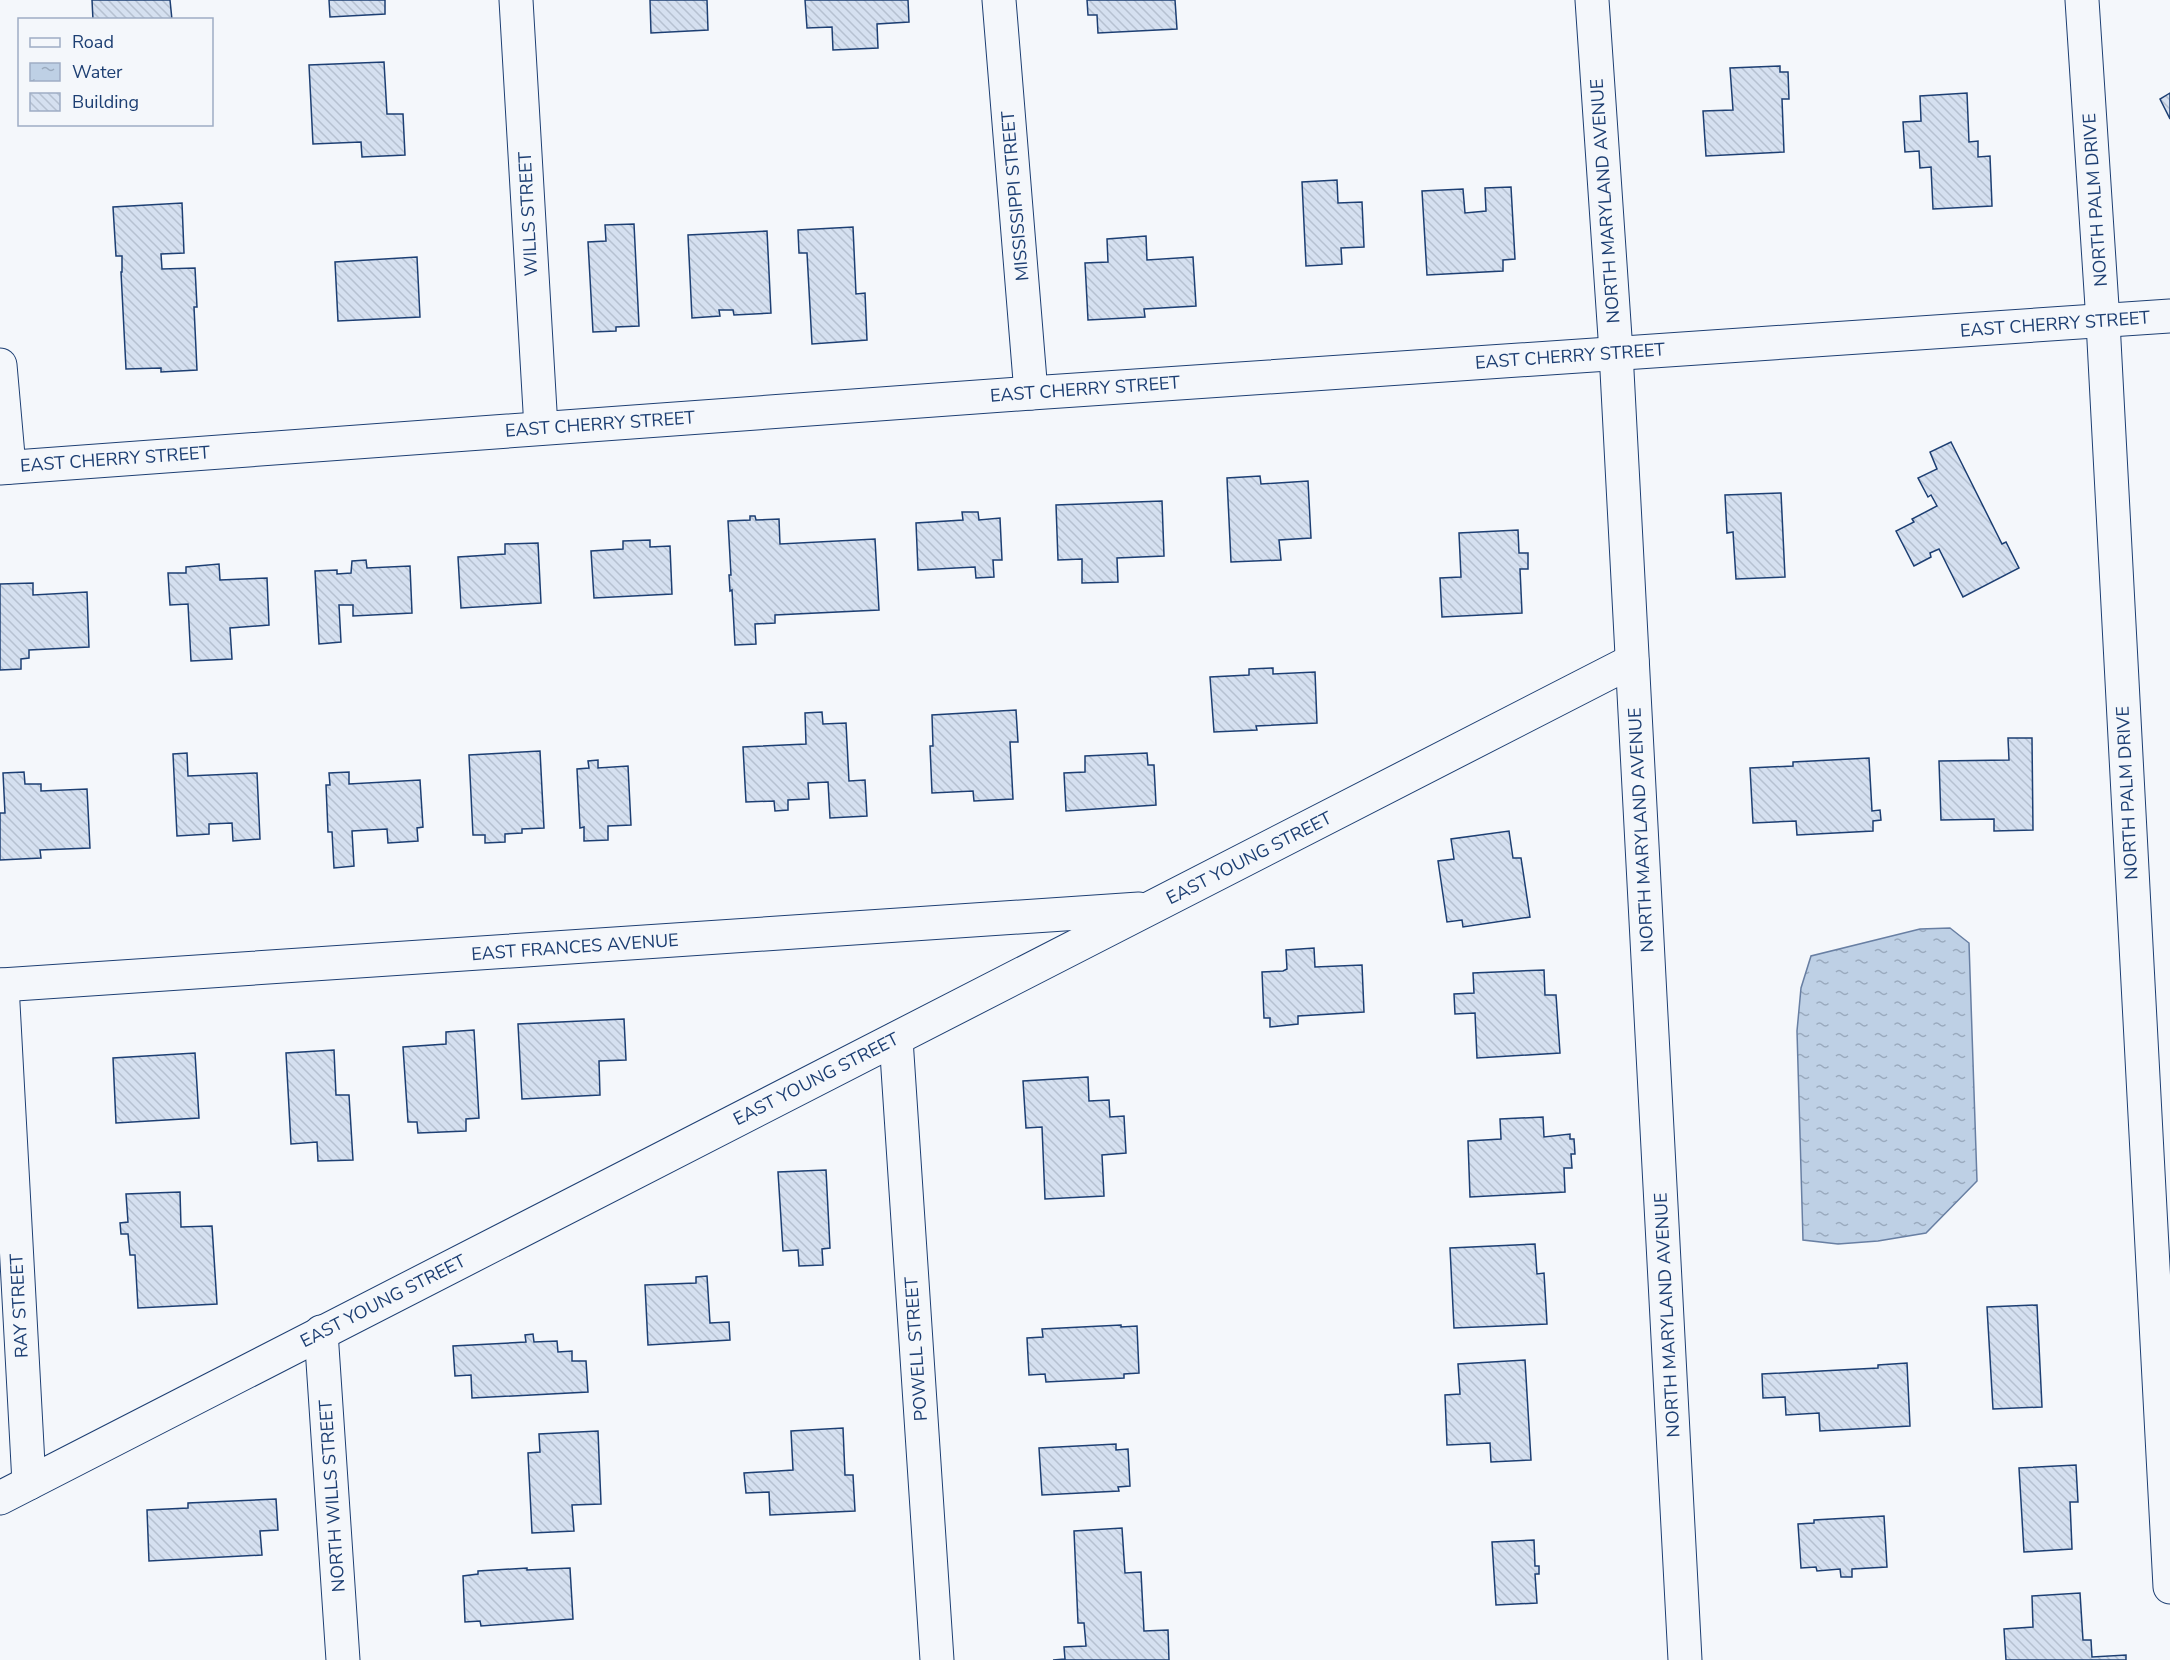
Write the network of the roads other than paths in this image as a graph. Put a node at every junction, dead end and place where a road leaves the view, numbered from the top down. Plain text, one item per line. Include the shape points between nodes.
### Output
1 (516, 0) edge
2 (999, 0) edge
3 (1592, 0) edge
4 (2082, 0) edge
5 (2170, 316) edge
6 (2103, 322) junction
7 (1616, 352) junction
8 (0, 365) edge
9 (1031, 393) junction
10 (540, 428) junction
11 (5, 468) edge
12 (1632, 661) junction
13 (1151, 908) junction
14 (1, 985) edge
15 (896, 1039) junction
16 (321, 1332) junction
17 (29, 1483) junction
18 (0, 1498) edge
19 (2170, 1587) edge
20 (343, 1660) edge
21 (937, 1660) edge
22 (1685, 1660) edge

1 - 10 street, WILLS STREET
2 - 9 street, MISSISSIPPI STREET
3 - 7 street, NORTH MARYLAND AVENUE
4 - 6 street, NORTH PALM DRIVE
5 - 6 street, EAST CHERRY STREET
6 - 7 street, EAST CHERRY STREET
6 - 19 street, NORTH PALM DRIVE
7 - 9 street, EAST CHERRY STREET
7 - 12 street, NORTH MARYLAND AVENUE
8 - 11 street
9 - 10 street, EAST CHERRY STREET
10 - 11 street, EAST CHERRY STREET
12 - 13 street, EAST YOUNG STREET
12 - 22 street, NORTH MARYLAND AVENUE
13 - 14 street, EAST FRANCES AVENUE
13 - 15 street, EAST YOUNG STREET
14 - 17 street, RAY STREET
15 - 16 street, EAST YOUNG STREET
15 - 21 street, POWELL STREET
16 - 17 street, EAST YOUNG STREET
16 - 20 street, NORTH WILLS STREET
17 - 18 street, EAST YOUNG STREET

